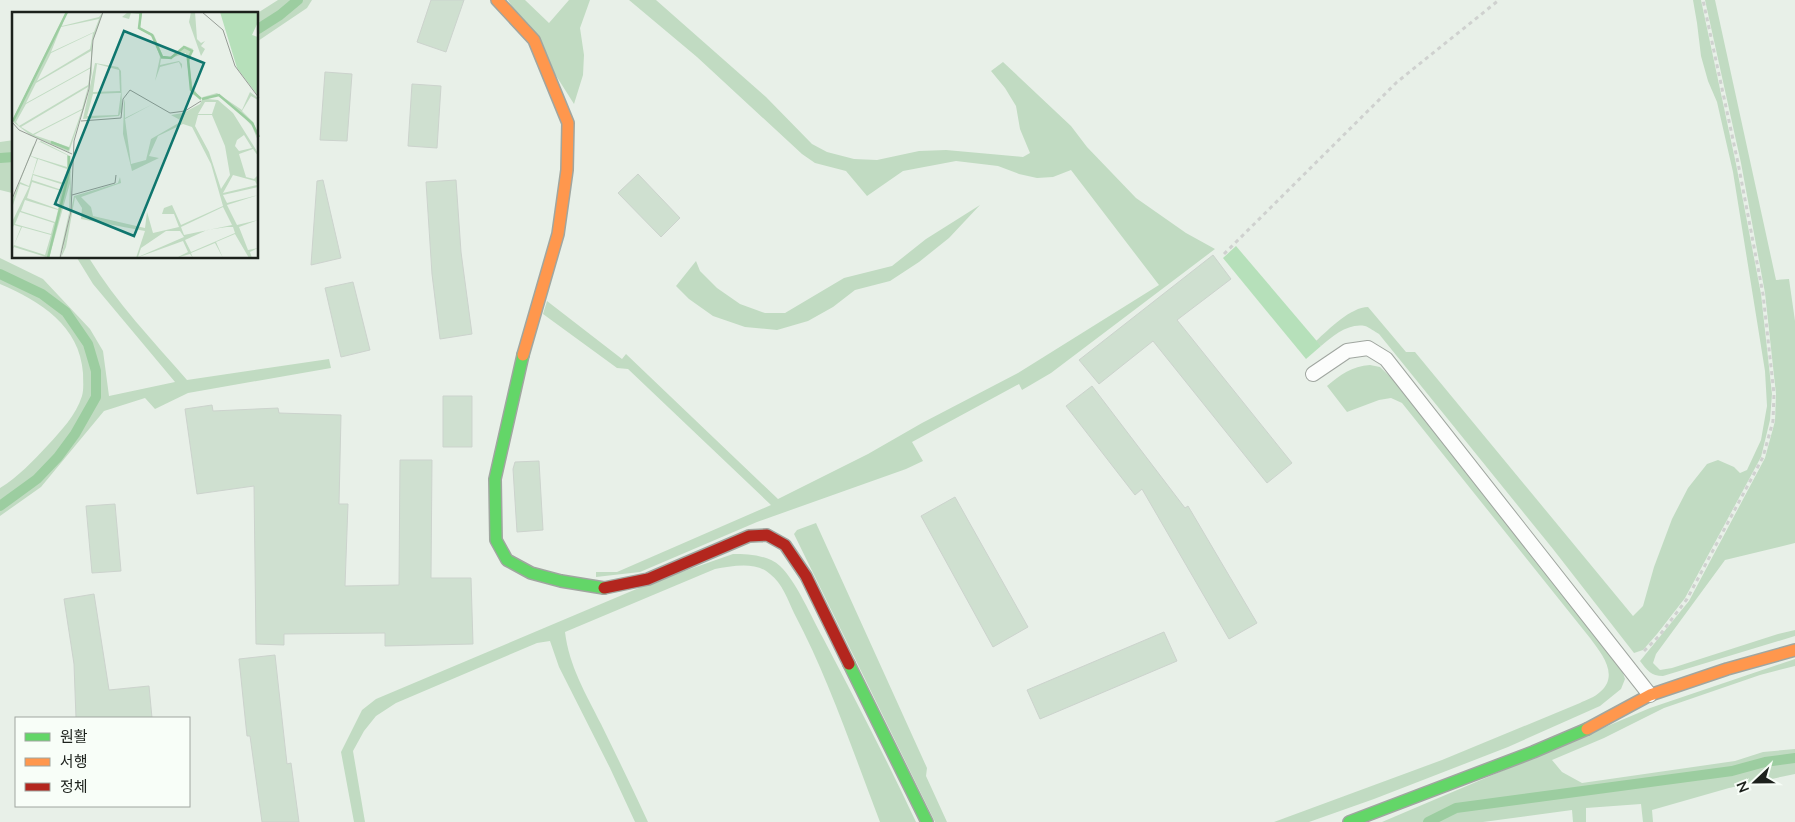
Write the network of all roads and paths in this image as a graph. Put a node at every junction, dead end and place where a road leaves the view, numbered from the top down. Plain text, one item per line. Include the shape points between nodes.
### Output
1 (497, 0) edge
2 (1499, 0) edge
3 (1703, 0) edge
4 (1224, 254) dead end
5 (1313, 374) dead end
6 (1795, 650) edge
7 (1629, 666) junction
8 (1650, 695) junction
9 (927, 822) edge
10 (1349, 822) edge

1 - 9 street via 534,40 568,123 568,132 567,170 558,234 519,370 495,479 496,540 507,560 531,573 604,588 648,579 749,536 766,535 785,545 806,576
2 - 4 path via 1397,82
3 - 7 path via 1763,294 1774,394 1772,421 1763,458 1687,599 1659,636
5 - 7 lane via 1347,350 1368,348 1386,359
6 - 8 street
7 - 8 lane
8 - 10 street via 1600,723 1533,752

